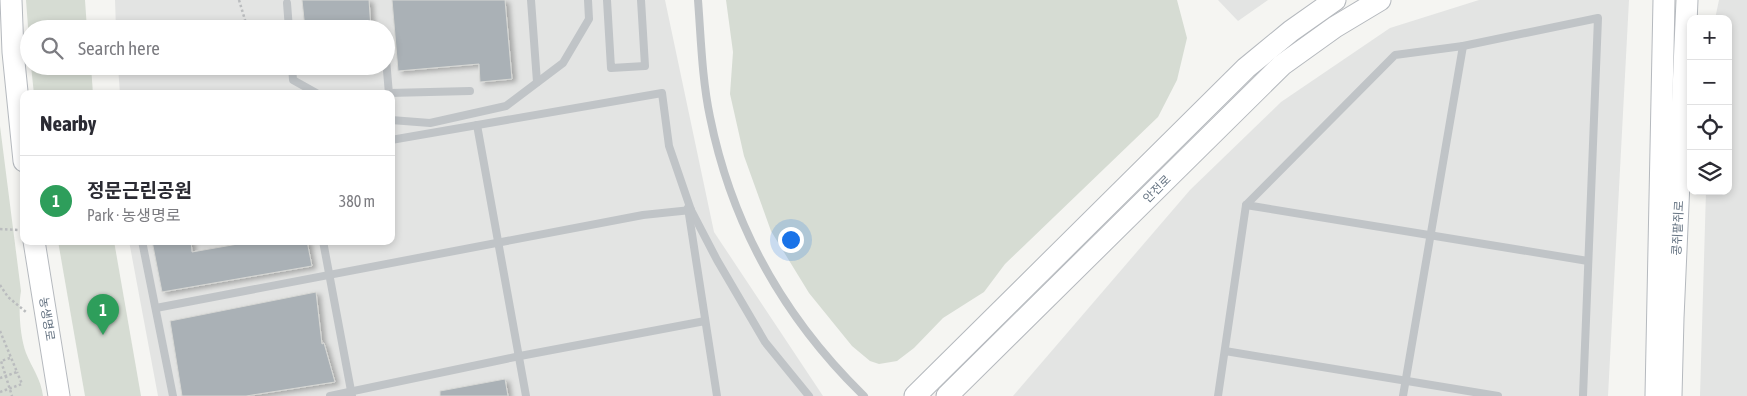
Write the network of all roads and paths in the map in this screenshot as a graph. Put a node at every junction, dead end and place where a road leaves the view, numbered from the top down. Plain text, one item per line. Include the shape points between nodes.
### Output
1 (11, 0) edge
2 (240, 0) edge
3 (531, 0) edge
4 (588, 0) edge
5 (607, 0) edge
6 (641, 0) edge
7 (698, 0) edge
8 (1336, 0) edge
9 (1380, 0) edge
10 (1652, 0) edge
11 (1664, 0) edge
12 (1702, 0) edge
13 (287, 3) dead end
14 (1687, 8) edge
15 (245, 20) edge
16 (288, 20) edge
17 (1663, 32) junction
18 (1463, 46) junction
19 (293, 75) edge
20 (387, 75) edge
21 (537, 82) junction
22 (311, 90) edge
23 (389, 90) edge
24 (470, 91) dead end
25 (395, 94) edge
26 (395, 119) edge
27 (20, 121) edge
28 (477, 125) junction
29 (395, 139) edge
30 (1246, 205) junction
31 (690, 210) junction
32 (0, 229) edge
33 (20, 234) edge
34 (1431, 235) junction
35 (498, 243) junction
36 (29, 245) edge
37 (143, 245) edge
38 (324, 245) edge
39 (1588, 261) junction
40 (330, 276) junction
41 (0, 285) edge
42 (156, 308) junction
43 (26, 312) dead end
44 (705, 322) junction
45 (0, 331) edge
46 (1225, 351) junction
47 (520, 356) junction
48 (10, 358) junction
49 (0, 361) edge
50 (17, 372) junction
51 (6, 376) junction
52 (0, 378) edge
53 (1406, 381) junction
54 (10, 388) junction
55 (0, 392) edge
56 (352, 394) edge
57 (12, 396) edge
58 (59, 396) edge
59 (173, 396) edge
60 (330, 396) edge
61 (526, 396) edge
62 (717, 396) edge
63 (809, 396) edge
64 (864, 396) edge
65 (915, 396) edge
66 (947, 396) edge
67 (1218, 396) edge
68 (1403, 396) edge
69 (1498, 396) edge
70 (1583, 396) edge
71 (1656, 396) edge
72 (1671, 396) edge

1 - 27 street
2 - 15 path
3 - 21 lane
4 - 21 lane via 589,19 563,63
5 - 6 lane via 611,68 645,66
7 - 64 lane via 710,117 743,222 767,275 802,328
8 - 65 street, 안전로 via 1246,68
9 - 66 street, 안전로 via 1282,65
10 - 17 street via 1652,31
11 - 17 street, 콩쥐팥쥐로
12 - 14 street via 1698,16
13 - 16 lane
14 - 72 street, 콩쥐팥쥐로
17 - 71 street, 콩쥐팥쥐로
18 - 30 lane via 1395,55
18 - 34 lane
18 - 39 lane via 1598,18
19 - 22 lane via 293,80
20 - 23 lane
21 - 26 lane via 506,106 430,123
24 - 25 lane
28 - 29 lane
28 - 31 lane via 662,93 670,146
28 - 35 lane
30 - 34 lane
30 - 46 lane
31 - 35 lane via 643,215
31 - 44 lane
31 - 63 lane via 765,342
32 - 33 path
34 - 39 lane
34 - 53 lane
35 - 40 lane
35 - 47 lane
36 - 58 street, 농생명로
37 - 42 lane
38 - 40 lane
39 - 70 lane
40 - 42 lane
40 - 56 lane
41 - 43 path via 8,297
42 - 59 lane
44 - 47 lane
44 - 62 lane
45 - 48 path
46 - 53 lane
46 - 67 lane
47 - 56 lane
47 - 61 lane
48 - 49 path
48 - 50 path
49 - 51 path
50 - 51 path
50 - 54 path via 22,384
51 - 52 path
51 - 54 path
53 - 68 lane
53 - 69 lane
54 - 55 path
54 - 57 path
56 - 60 lane

